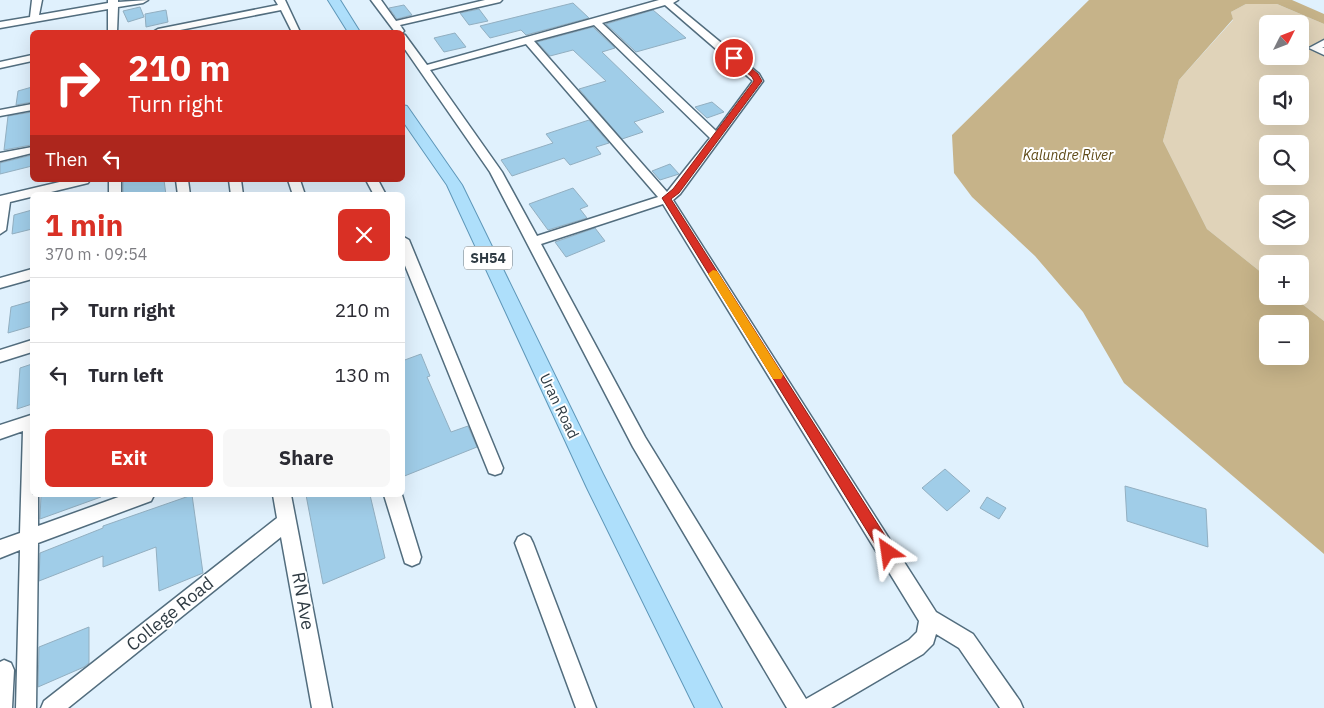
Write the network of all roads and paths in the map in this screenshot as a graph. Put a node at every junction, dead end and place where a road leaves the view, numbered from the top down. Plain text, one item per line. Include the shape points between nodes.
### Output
1 (37, 0) edge
2 (143, 0) edge
3 (334, 0) edge
4 (376, 0) edge
5 (497, 0) edge
6 (669, 1) edge
7 (113, 3) edge
8 (282, 3) edge
9 (34, 20) junction
10 (596, 22) junction
11 (0, 26) edge
12 (396, 28) edge
13 (114, 30) edge
14 (167, 30) edge
15 (295, 30) edge
16 (353, 30) edge
17 (528, 40) junction
18 (405, 41) edge
19 (1324, 43) edge
20 (1324, 52) edge
21 (30, 58) edge
22 (0, 65) edge
23 (424, 69) junction
24 (30, 107) edge
25 (0, 113) edge
26 (405, 113) edge
27 (716, 137) junction
28 (30, 150) edge
29 (0, 157) edge
30 (75, 182) edge
31 (32, 192) edge
32 (30, 193) edge
33 (666, 198) junction
34 (2, 199) edge
35 (0, 230) edge
36 (532, 242) junction
37 (405, 247) edge
38 (30, 275) edge
39 (0, 283) edge
40 (30, 347) edge
41 (0, 356) edge
42 (0, 432) edge
43 (494, 468) dead end
44 (140, 497) edge
45 (282, 497) edge
46 (394, 497) edge
47 (288, 520) junction
48 (29, 538) junction
49 (524, 543) dead end
50 (0, 549) edge
51 (412, 557) dead end
52 (929, 619) junction
53 (27, 661) junction
54 (2, 671) edge
55 (2, 708) edge
56 (26, 708) edge
57 (51, 708) edge
58 (322, 708) edge
59 (586, 708) edge
60 (709, 708) edge
61 (799, 708) edge
62 (811, 708) edge
63 (1013, 708) edge

1 - 9 street
2 - 7 street
3 - 16 main road
4 - 12 street
5 - 12 street
6 - 10 street
6 - 27 street via 748,68 758,81
7 - 9 street
7 - 13 street
8 - 14 street
8 - 15 street
9 - 11 street
10 - 17 street
10 - 27 street
17 - 23 street
17 - 33 street
18 - 23 street
19 - 20 street via 1314,48
21 - 22 street
23 - 36 street via 496,172
24 - 25 street
26 - 60 main road, Uran Road / SH54 via 454,185 562,414
27 - 33 street via 676,191
28 - 29 street
30 - 31 street
32 - 34 street
33 - 36 street
33 - 52 street
34 - 35 street
36 - 61 street via 639,442
37 - 43 street
38 - 39 street
40 - 41 street
42 - 48 street via 30,422
44 - 48 street
45 - 47 street, RN Ave
46 - 51 street
47 - 57 street, College Road
47 - 58 street, RN Ave
48 - 50 street
48 - 53 street
49 - 59 street
52 - 62 street via 926,637 916,647
52 - 63 street via 966,641
53 - 54 street
53 - 56 street
54 - 55 street

